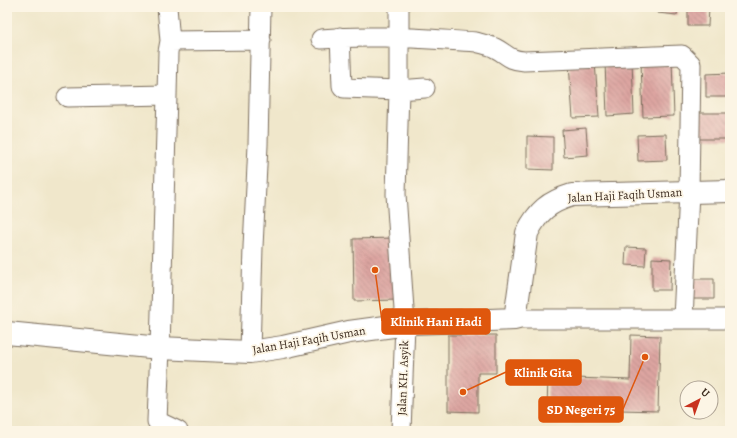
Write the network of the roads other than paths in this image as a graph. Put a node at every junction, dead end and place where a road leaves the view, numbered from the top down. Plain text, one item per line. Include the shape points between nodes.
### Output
1 (167, 7) edge
2 (262, 7) edge
3 (399, 7) edge
4 (340, 37) junction
5 (399, 37) junction
6 (321, 39) dead end
7 (261, 40) junction
8 (170, 41) junction
9 (425, 88) dead end
10 (400, 90) junction
11 (167, 95) junction
12 (67, 97) dead end
13 (730, 191) edge
14 (689, 192) junction
15 (515, 319) junction
16 (683, 319) junction
17 (730, 319) edge
18 (405, 324) junction
19 (7, 333) edge
20 (160, 348) junction
21 (252, 351) junction
22 (178, 431) edge
23 (401, 431) edge

1 - 8 street
2 - 7 street
3 - 5 street, Jalan KH. Asyik
4 - 5 street
4 - 6 street
4 - 10 street via 344,88
5 - 10 street, Jalan KH. Asyik
5 - 14 street via 476,42 496,48 514,60 524,62 682,55 691,64
7 - 8 street
7 - 21 street via 253,247
8 - 11 street
9 - 10 street
10 - 18 street, Jalan KH. Asyik via 396,194
11 - 12 street
11 - 20 street
13 - 14 street, Jalan Haji Faqih Usman
14 - 15 street, Jalan Haji Faqih Usman via 572,195 546,206 527,233
14 - 16 street
15 - 16 street
15 - 18 street, Jalan Haji Faqih Usman
16 - 17 street
18 - 21 street, Jalan Haji Faqih Usman
18 - 23 street, Jalan KH. Asyik
19 - 20 street, Jalan Haji Faqih Usman
20 - 21 street, Jalan Haji Faqih Usman
20 - 22 street via 157,421

